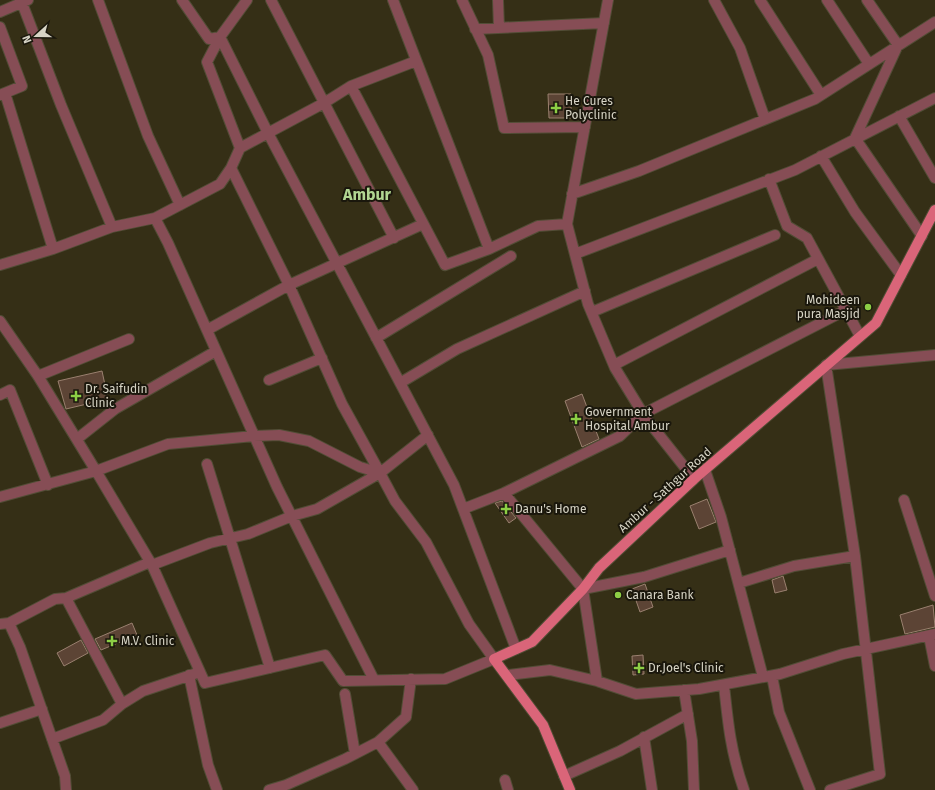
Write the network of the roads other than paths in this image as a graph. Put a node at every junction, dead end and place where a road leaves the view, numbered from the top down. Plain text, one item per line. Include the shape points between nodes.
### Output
1 (98, 0) edge
2 (182, 0) edge
3 (247, 0) edge
4 (271, 0) edge
5 (393, 0) edge
6 (462, 0) edge
7 (498, 0) edge
8 (608, 0) edge
9 (714, 0) edge
10 (760, 0) edge
11 (827, 0) edge
12 (867, 0) edge
13 (25, 1) edge
14 (0, 12) edge
15 (935, 22) edge
16 (604, 23) junction
17 (0, 27) edge
18 (499, 28) junction
19 (476, 29) junction
20 (220, 37) junction
21 (898, 45) junction
22 (416, 62) junction
23 (869, 64) junction
24 (351, 86) junction
25 (2, 94) edge
26 (821, 95) junction
27 (935, 98) edge
28 (324, 103) junction
29 (899, 116) junction
30 (765, 119) junction
31 (584, 127) junction
32 (268, 133) junction
33 (855, 138) junction
34 (240, 148) junction
35 (822, 156) junction
36 (231, 168) junction
37 (935, 178) edge
38 (769, 179) junction
39 (572, 194) junction
40 (180, 205) junction
41 (935, 210) edge
42 (155, 218) junction
43 (423, 224) junction
44 (567, 224) junction
45 (112, 227) junction
46 (775, 235) dead end
47 (922, 236) junction
48 (394, 238) junction
49 (53, 249) junction
50 (489, 249) junction
51 (575, 254) junction
52 (511, 256) dead end
53 (818, 259) junction
54 (336, 263) junction
55 (0, 265) edge
56 (901, 275) junction
57 (289, 285) junction
58 (585, 291) junction
59 (846, 310) junction
60 (592, 312) junction
61 (0, 321) edge
62 (207, 330) junction
63 (860, 336) junction
64 (376, 338) junction
65 (129, 339) dead end
66 (216, 351) junction
67 (935, 355) edge
68 (322, 358) junction
69 (614, 365) junction
70 (826, 365) junction
71 (38, 376) junction
72 (269, 380) dead end
73 (400, 383) junction
74 (0, 395) edge
75 (643, 414) junction
76 (428, 435) junction
77 (254, 436) junction
78 (77, 439) junction
79 (208, 464) dead end
80 (705, 470) junction
81 (96, 471) junction
82 (380, 474) junction
83 (694, 479) junction
84 (48, 485) junction
85 (504, 493) junction
86 (0, 497) edge
87 (904, 500) dead end
88 (463, 509) junction
89 (292, 516) junction
90 (232, 538) junction
91 (730, 550) junction
92 (855, 556) junction
93 (151, 563) junction
94 (739, 583) junction
95 (583, 589) junction
96 (935, 596) edge
97 (66, 598) junction
98 (4, 624) edge
99 (932, 635) edge
100 (516, 649) junction
101 (867, 649) junction
102 (494, 659) junction
103 (935, 666) edge
104 (270, 668) junction
105 (200, 672) junction
106 (189, 675) junction
107 (508, 675) junction
108 (767, 676) junction
109 (411, 679) junction
110 (374, 680) junction
111 (597, 681) junction
112 (724, 684) junction
113 (684, 690) junction
114 (345, 694) dead end
115 (122, 704) junction
116 (42, 709) junction
117 (688, 714) junction
118 (0, 723) edge
119 (644, 737) junction
120 (52, 739) junction
121 (378, 742) junction
122 (355, 754) junction
123 (564, 776) junction
124 (505, 780) dead end
125 (286, 787) edge
126 (66, 790) edge
127 (217, 790) edge
128 (269, 790) edge
129 (413, 790) edge
130 (508, 790) edge
131 (570, 790) edge
132 (652, 790) edge
133 (694, 790) edge
134 (744, 790) edge
135 (810, 790) edge
136 (830, 790) edge

1 - 40 street via 148,136
2 - 20 street via 209,39
3 - 20 street
4 - 28 street
5 - 22 street
6 - 19 street
7 - 18 street
8 - 16 street
9 - 30 street via 740,48
10 - 26 street
11 - 23 street
12 - 21 street
13 - 14 street
13 - 45 street via 61,105
15 - 21 street
16 - 18 street
16 - 31 street
17 - 25 street via 22,86
18 - 19 street
19 - 31 street via 488,55 504,128
20 - 32 street
20 - 34 street via 207,62
21 - 23 street
21 - 33 street
22 - 24 street
22 - 50 street
23 - 26 street
24 - 28 street
24 - 43 street
25 - 49 street
26 - 30 street
27 - 29 street
28 - 32 street
28 - 48 street
29 - 33 street
29 - 37 street
30 - 39 street via 639,171
31 - 39 street
32 - 34 street
32 - 54 street
33 - 35 street
33 - 47 street
34 - 36 street
35 - 38 street via 795,170
35 - 56 street via 855,212
36 - 40 street via 220,184
36 - 57 street
38 - 51 street
38 - 53 street via 787,226 807,238
39 - 44 street
40 - 42 street
41 - 47 main road, Ambur - Sathgur Road
42 - 45 street
42 - 62 street
43 - 48 street
43 - 50 street via 445,265
44 - 50 street via 538,226
44 - 51 street
45 - 49 street
46 - 60 street
47 - 56 main road, Ambur - Sathgur Road
48 - 54 street
49 - 55 street
51 - 58 street
52 - 64 street
53 - 59 street
53 - 69 street
54 - 57 street
54 - 64 street
56 - 63 main road, Ambur - Sathgur Road via 876,323
57 - 62 street
57 - 68 street
58 - 60 street
58 - 73 street via 457,350
59 - 63 street
59 - 75 street
60 - 69 street
61 - 71 street
62 - 66 street
63 - 70 main road, Ambur - Sathgur Road
64 - 73 street
65 - 71 street
66 - 77 street
66 - 78 street via 115,409
67 - 70 street
68 - 72 street
68 - 82 street via 342,404
69 - 75 street
70 - 80 main road, Ambur - Sathgur Road
70 - 92 street
71 - 78 street
73 - 76 street
74 - 84 street via 10,390
75 - 83 street
75 - 85 street via 620,436
76 - 82 street
76 - 88 street via 454,485
77 - 81 street via 168,444
77 - 82 street via 279,435 309,441 360,468
77 - 89 street
78 - 81 street
79 - 90 street
80 - 83 main road, Ambur - Sathgur Road
80 - 91 street
81 - 84 street
81 - 93 street
82 - 89 street via 317,509
82 - 102 street via 395,501 426,542 469,624
83 - 95 main road, Ambur - Sathgur Road via 599,568
84 - 86 street
85 - 88 street
85 - 95 street
87 - 96 street
88 - 100 street
89 - 90 street
89 - 110 street
90 - 93 street
90 - 104 street
91 - 94 street
91 - 95 street via 644,577
92 - 94 street via 794,566
92 - 101 street
93 - 97 street
93 - 105 street
94 - 108 street
95 - 100 main road, Ambur - Sathgur Road via 532,642
95 - 111 street
97 - 98 street via 55,600
97 - 115 street
98 - 116 street via 20,648
99 - 101 street
99 - 103 street
100 - 102 main road, Ambur - Sathgur Road
101 - 108 street
101 - 136 street via 880,774
102 - 107 main road
102 - 109 street via 445,679
104 - 105 street via 205,682
104 - 110 street via 325,655 343,681
105 - 106 street
106 - 115 street via 143,691
106 - 127 street via 208,765
107 - 111 street via 550,670
107 - 123 main road via 544,725
108 - 112 street
108 - 135 street
109 - 110 street
109 - 121 street via 406,717
111 - 113 street via 636,694
112 - 113 street
112 - 134 street via 734,763
113 - 117 street
114 - 122 street
115 - 120 street via 103,720
116 - 118 street
116 - 120 street
117 - 119 street
117 - 133 street
119 - 123 street via 620,751
119 - 132 street
120 - 126 street via 65,776
121 - 122 street
121 - 129 street
122 - 125 street
123 - 131 main road
124 - 130 street
125 - 128 street

